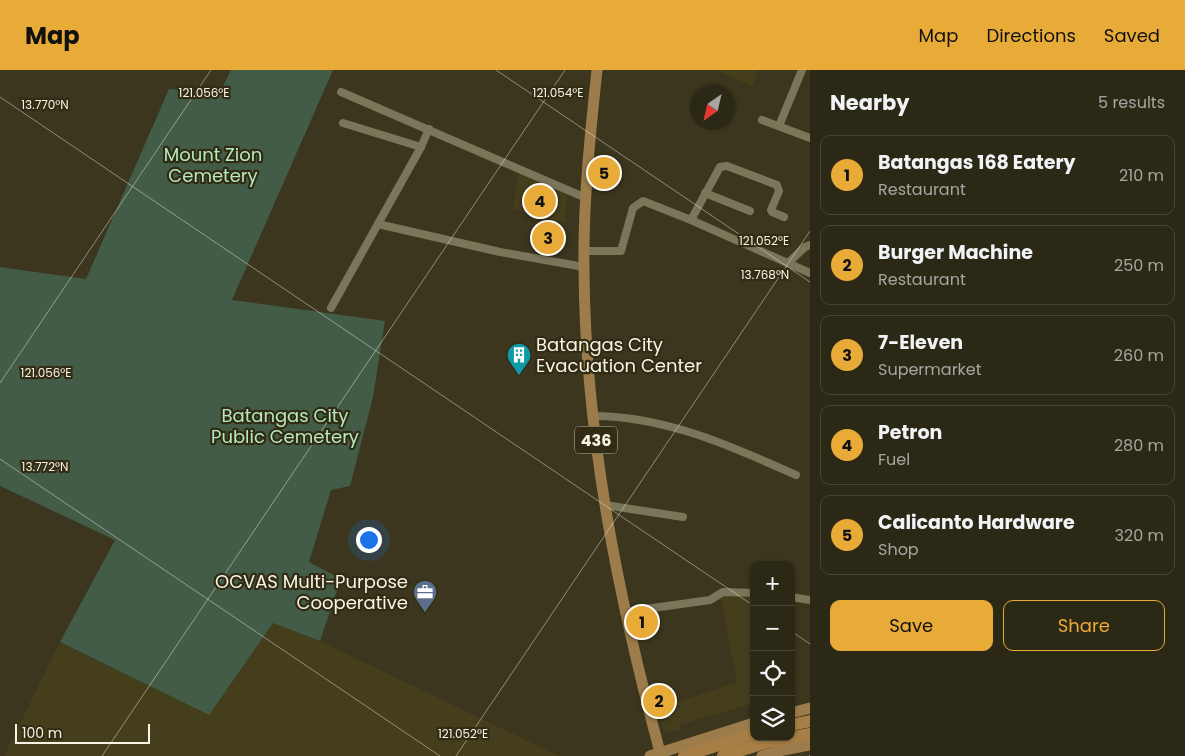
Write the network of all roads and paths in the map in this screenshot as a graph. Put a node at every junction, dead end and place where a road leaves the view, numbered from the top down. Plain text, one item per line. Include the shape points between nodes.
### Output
1 (597, 70) edge
2 (802, 70) edge
3 (340, 92) dead end
4 (762, 120) dead end
5 (343, 123) dead end
6 (779, 126) junction
7 (429, 129) junction
8 (810, 138) edge
9 (420, 147) junction
10 (706, 193) junction
11 (586, 198) junction
12 (750, 211) dead end
13 (784, 217) dead end
14 (691, 220) junction
15 (378, 224) junction
16 (810, 245) edge
17 (584, 252) junction
18 (788, 263) junction
19 (584, 267) junction
20 (810, 273) edge
21 (331, 308) dead end
22 (593, 416) junction
23 (796, 475) dead end
24 (605, 505) junction
25 (683, 517) dead end
26 (750, 593) edge
27 (795, 598) edge
28 (810, 600) edge
29 (624, 612) junction
30 (810, 708) edge
31 (795, 711) edge
32 (810, 721) edge
33 (750, 724) edge
34 (795, 724) edge
35 (810, 734) edge
36 (750, 735) edge
37 (810, 745) edge
38 (657, 755) edge
39 (684, 756) edge
40 (723, 756) edge
41 (762, 756) edge

1 - 11 main road, 436
2 - 6 street
3 - 7 street
4 - 6 street
5 - 9 street
6 - 8 street
7 - 9 street
7 - 11 street
9 - 15 street
10 - 12 street
10 - 13 street via 720,167 727,166 777,185 779,191 771,210
10 - 14 street
11 - 17 main road, 436
14 - 17 street via 643,201 633,208 621,252
14 - 18 street
15 - 19 street
15 - 21 street
16 - 18 street
17 - 19 main road, 436
18 - 20 street
19 - 22 main road, 436
22 - 23 street via 625,417 684,430
22 - 24 main road, 436
24 - 25 street
24 - 29 main road, 436
26 - 29 street via 723,592 710,600
27 - 28 street
29 - 38 main road, 436
30 - 31 main road
32 - 34 highway
33 - 38 main road
35 - 40 highway via 768,742
36 - 39 highway
37 - 41 main road

